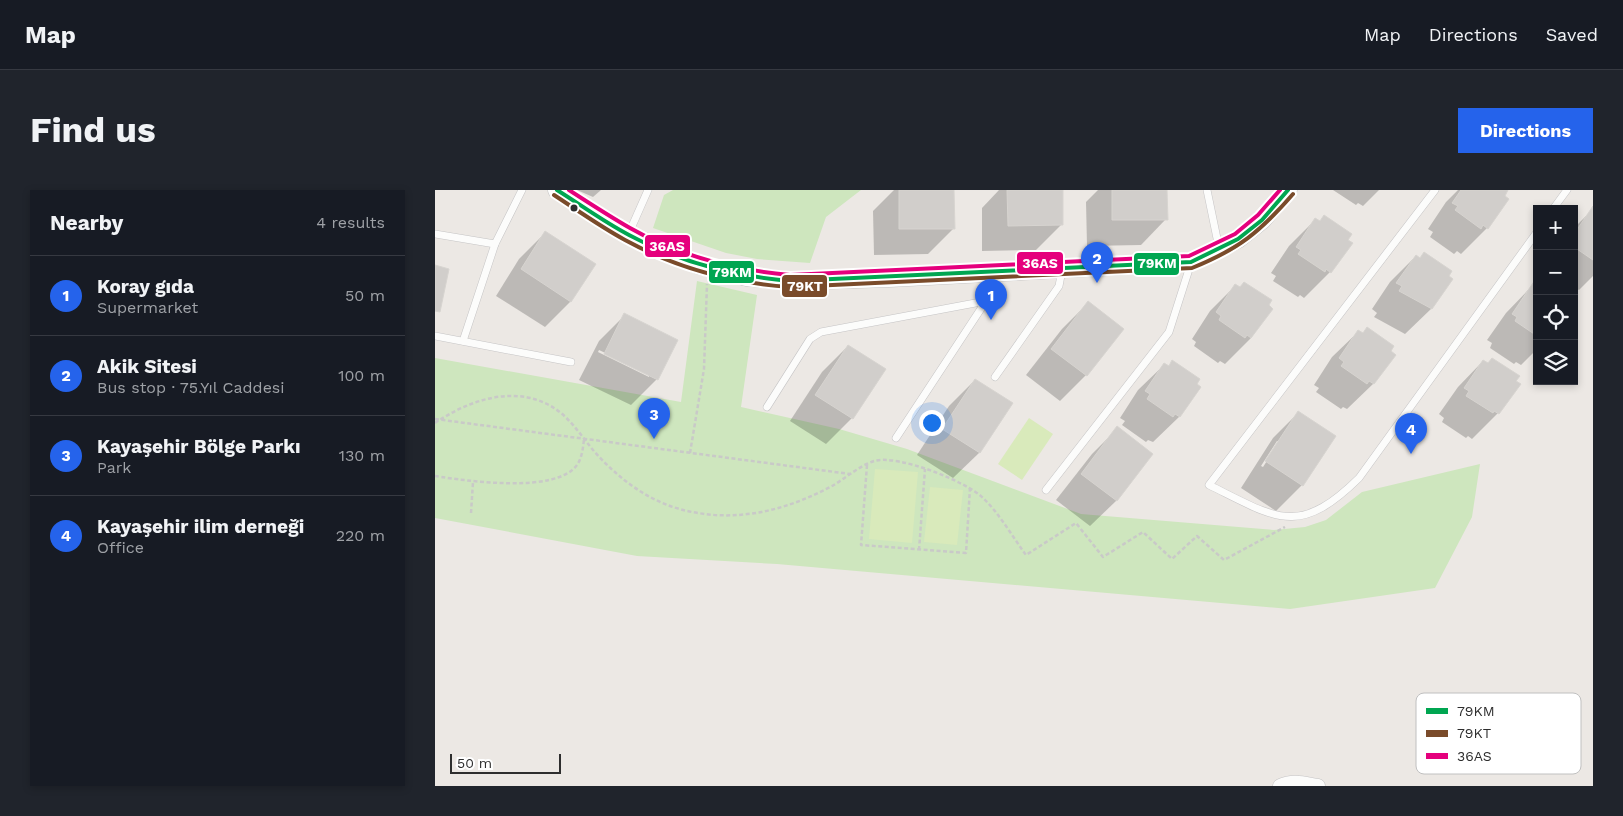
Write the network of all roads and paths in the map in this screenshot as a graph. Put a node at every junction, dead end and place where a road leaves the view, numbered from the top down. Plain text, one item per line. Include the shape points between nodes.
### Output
1 (522, 190) edge
2 (557, 190) edge
3 (648, 190) edge
4 (1207, 190) edge
5 (1288, 190) edge
6 (1435, 190) edge
7 (1567, 190) edge
8 (1556, 205) edge
9 (435, 234) edge
10 (629, 235) junction
11 (1533, 238) edge
12 (495, 244) junction
13 (1219, 249) junction
14 (1191, 262) junction
15 (707, 267) junction
16 (1062, 269) junction
17 (995, 272) junction
18 (986, 301) junction
19 (435, 336) edge
20 (463, 341) junction
21 (571, 362) dead end
22 (995, 377) dead end
23 (767, 407) dead end
24 (435, 419) edge
25 (440, 420) junction
26 (435, 423) edge
27 (896, 438) dead end
28 (584, 439) junction
29 (690, 453) junction
30 (867, 464) junction
31 (925, 469) junction
32 (850, 474) junction
33 (435, 476) edge
34 (473, 482) junction
35 (969, 488) junction
36 (1046, 490) dead end
37 (471, 513) dead end
38 (1304, 517) junction
39 (919, 550) junction
40 (1280, 786) edge
41 (1318, 786) edge

1 - 12 lane
2 - 10 street
3 - 10 lane
4 - 13 lane
5 - 13 street via 1262,220
6 - 38 lane via 1209,485 1265,512
7 - 8 lane
9 - 12 lane
10 - 15 street
11 - 38 lane via 1359,478 1337,499
12 - 20 lane
13 - 14 street
14 - 16 street
14 - 36 lane via 1169,332
15 - 17 street via 747,277 790,281
15 - 29 path via 704,369
16 - 17 street
16 - 22 lane via 1059,286
17 - 18 lane
18 - 23 lane via 821,332 810,339
18 - 27 lane
19 - 20 lane
20 - 21 lane
24 - 25 path
25 - 26 path
25 - 28 path
25 - 28 path via 483,398 518,397 561,413
28 - 29 path
28 - 32 path via 619,476 640,491 664,505 697,513 729,516 783,508
28 - 34 path via 578,464 565,476 500,484
29 - 32 path
30 - 31 path via 876,460 893,461
30 - 32 path
30 - 39 path via 861,545
31 - 35 path
31 - 39 path
33 - 34 path
34 - 37 path
35 - 38 path via 983,498 1026,554 1076,523 1103,557 1143,532 1172,558 1197,536 1224,560
35 - 39 path via 966,554
40 - 41 street via 1298,782

